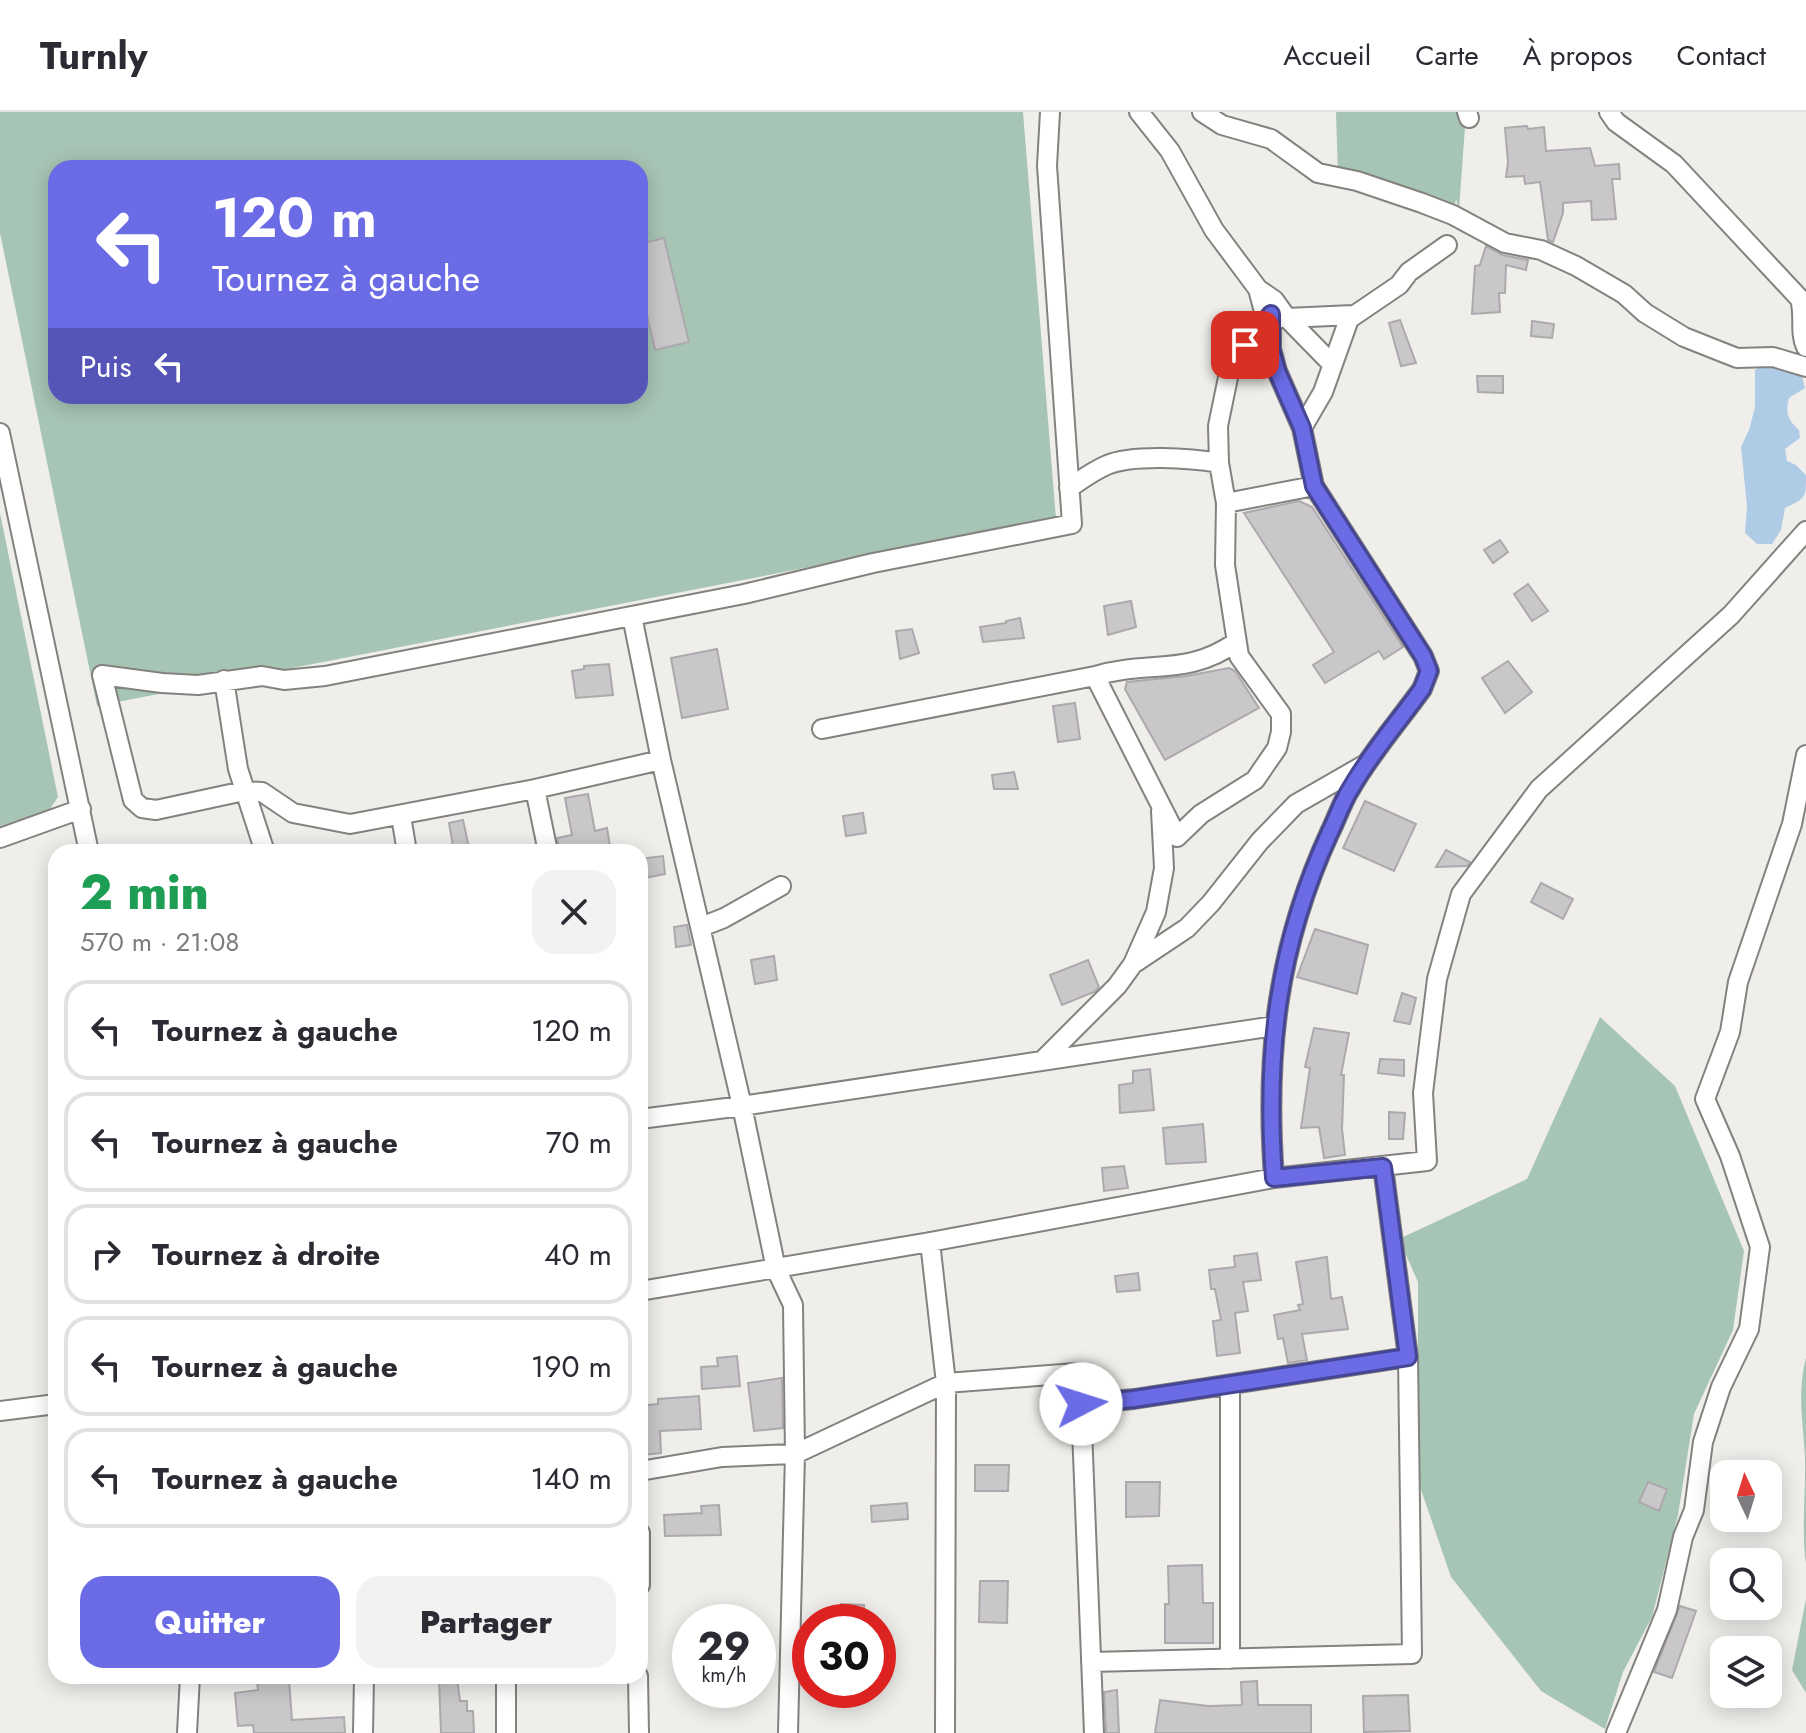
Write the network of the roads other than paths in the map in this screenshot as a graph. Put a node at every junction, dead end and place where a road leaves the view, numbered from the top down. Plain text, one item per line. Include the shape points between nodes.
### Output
1 (1050, 112) edge
2 (1139, 112) edge
3 (1202, 112) edge
4 (1609, 112) edge
5 (1447, 245) dead end
6 (1803, 295) edge
7 (1353, 315) junction
8 (1276, 317) junction
9 (1806, 347) edge
10 (1332, 364) junction
11 (1806, 367) edge
12 (1302, 428) junction
13 (0, 433) edge
14 (1219, 463) junction
15 (1314, 486) junction
16 (1069, 488) junction
17 (1226, 503) junction
18 (1806, 531) edge
19 (632, 616) junction
20 (1236, 642) junction
21 (1095, 676) junction
22 (224, 680) junction
23 (822, 729) dead end
24 (1806, 755) edge
25 (661, 760) junction
26 (1370, 761) junction
27 (535, 789) junction
28 (244, 791) junction
29 (1161, 804) junction
30 (81, 809) junction
31 (401, 816) junction
32 (0, 838) edge
33 (88, 844) edge
34 (262, 844) edge
35 (406, 844) edge
36 (546, 844) edge
37 (781, 886) dead end
38 (701, 927) junction
39 (1133, 964) junction
40 (1275, 1026) junction
41 (1044, 1059) junction
42 (742, 1106) junction
43 (648, 1118) edge
44 (1383, 1167) junction
45 (1274, 1178) junction
46 (930, 1242) junction
47 (776, 1269) junction
48 (648, 1290) edge
49 (1408, 1357) junction
50 (946, 1383) junction
51 (1230, 1385) junction
52 (1081, 1404) junction
53 (48, 1405) edge
54 (0, 1411) edge
55 (795, 1454) junction
56 (648, 1470) edge
57 (1230, 1659) junction
58 (1091, 1662) junction
59 (190, 1684) edge
60 (364, 1684) edge
61 (506, 1684) edge
62 (638, 1684) edge
63 (187, 1733) edge
64 (363, 1733) edge
65 (506, 1733) edge
66 (639, 1733) edge
67 (788, 1733) edge
68 (945, 1733) edge
69 (1094, 1733) edge
70 (1616, 1733) edge

1 - 16 street via 1047,166
2 - 8 street via 1258,289 1263,308
3 - 11 street via 1222,125 1271,139 1318,173 1432,207 1505,243 1541,250 1576,266 1684,337 1737,358 1773,357
4 - 6 street via 1674,164
5 - 7 street
6 - 9 street
7 - 8 street
7 - 10 street
8 - 10 street
8 - 12 street via 1271,349
8 - 14 street via 1231,363 1218,426
10 - 12 street
12 - 15 street
13 - 30 street
14 - 16 street via 1118,461
14 - 17 street
15 - 17 street
15 - 26 street via 1429,671 1422,689
16 - 19 street via 1072,524
17 - 20 street via 1225,565
18 - 44 street via 1731,615 1539,789 1461,894 1435,994 1423,1093 1427,1161
19 - 22 street via 325,676
19 - 25 street
20 - 21 street via 1193,663
20 - 29 street via 1239,656 1281,714 1277,748 1255,780 1201,814 1177,837
21 - 23 street
21 - 29 street
22 - 28 street
22 - 28 street via 198,685 102,675 133,800 142,808 156,810
24 - 70 street via 1792,824 1705,1099 1760,1247 1749,1329 1721,1387 1703,1442 1694,1510 1667,1610
25 - 27 street
25 - 38 street
26 - 39 street via 1296,804 1187,928
26 - 40 street via 1350,789 1308,880 1286,954
27 - 31 street
27 - 36 street
28 - 31 street via 262,792 293,813 350,824
28 - 34 street
29 - 39 street via 1164,868 1156,912
30 - 32 street
30 - 33 street
31 - 35 street
37 - 38 street
38 - 42 street
39 - 41 street
40 - 41 street
40 - 45 street
41 - 42 street
42 - 43 street
42 - 47 street
44 - 45 street
44 - 49 street
45 - 46 street
46 - 47 street
46 - 50 street
47 - 48 street
47 - 55 street via 793,1305
49 - 51 street
49 - 57 street via 1412,1654
50 - 52 street via 1076,1373
50 - 55 street
50 - 68 street
51 - 52 street
51 - 57 street
52 - 58 street
53 - 54 street
55 - 56 street via 722,1457
55 - 67 street
57 - 58 street
58 - 69 street
59 - 63 street
60 - 64 street
61 - 65 street
62 - 66 street

